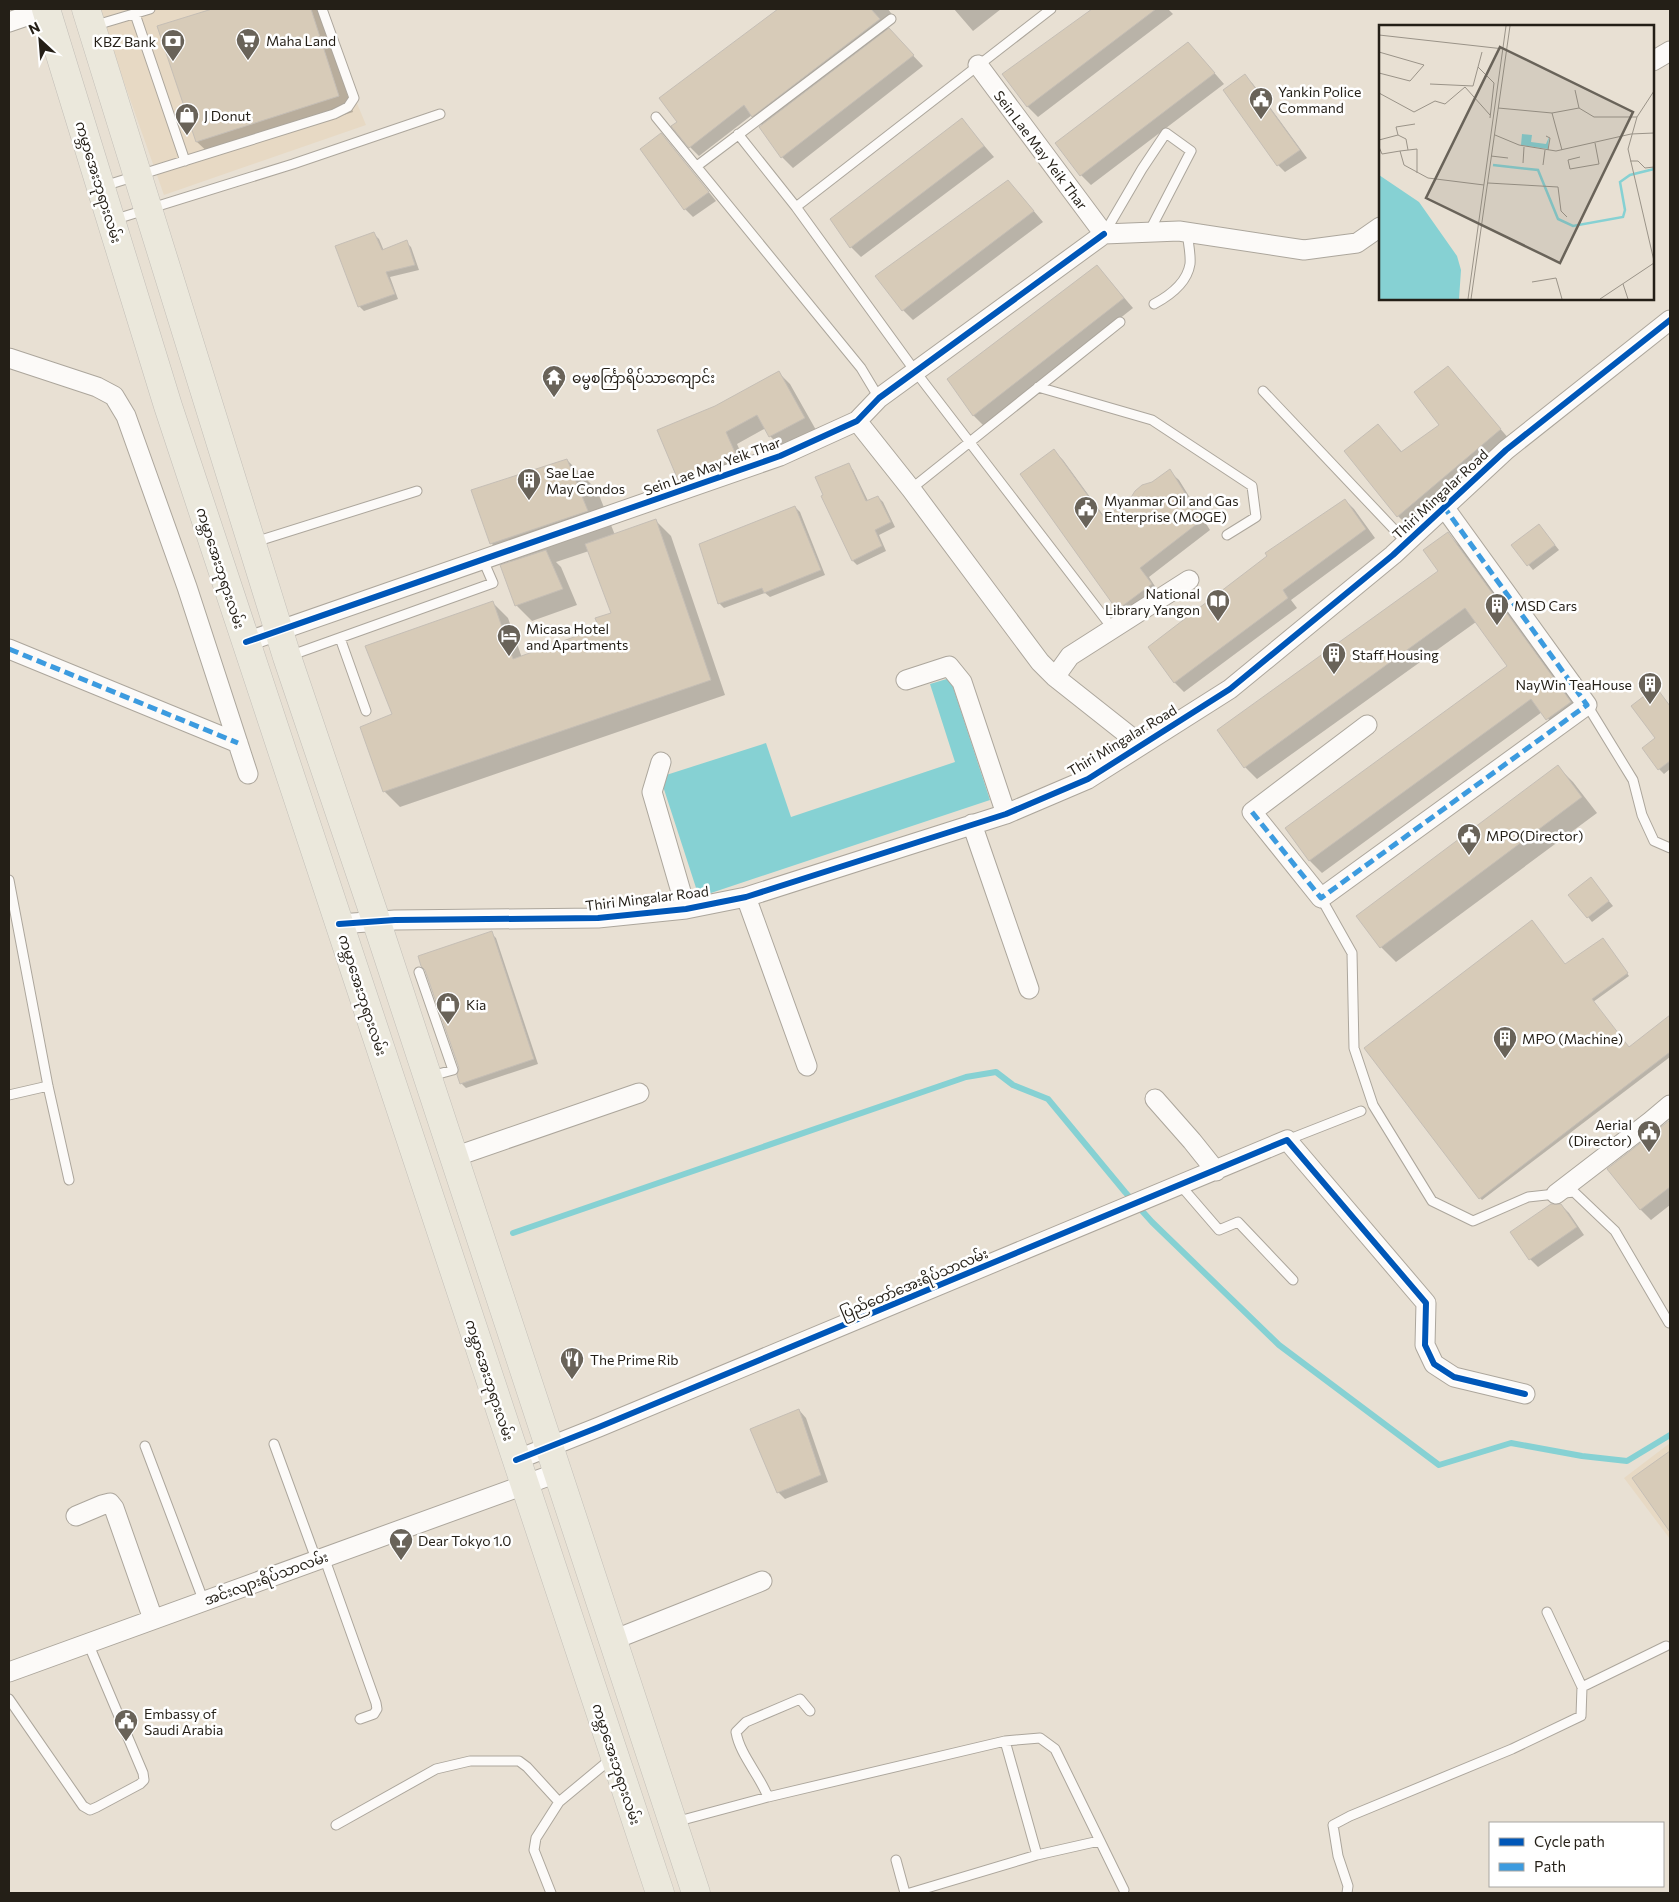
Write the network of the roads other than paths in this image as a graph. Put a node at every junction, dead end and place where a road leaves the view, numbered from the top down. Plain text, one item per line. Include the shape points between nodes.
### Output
1 (46, 9) edge
2 (150, 9) edge
3 (322, 9) edge
4 (1051, 9) edge
5 (135, 14) junction
6 (88, 18) edge
7 (891, 19) dead end
8 (9, 22) edge
9 (1670, 51) edge
10 (1654, 60) edge
11 (978, 65) junction
12 (440, 114) dead end
13 (656, 117) dead end
14 (738, 134) junction
15 (185, 161) junction
16 (697, 166) junction
17 (137, 176) junction
18 (101, 187) junction
19 (796, 207) junction
20 (147, 210) junction
21 (111, 221) junction
22 (1379, 228) edge
23 (1149, 232) junction
24 (1186, 232) junction
25 (1104, 234) junction
26 (1154, 304) dead end
27 (1670, 320) edge
28 (1120, 322) dead end
29 (9, 358) edge
30 (915, 372) junction
31 (1038, 387) junction
32 (1263, 391) dead end
33 (879, 398) junction
34 (858, 421) junction
35 (969, 442) junction
36 (911, 489) junction
37 (417, 491) dead end
38 (1444, 507) junction
39 (1227, 536) dead end
40 (1406, 542) junction
41 (252, 544) junction
42 (483, 560) junction
43 (1189, 580) dead end
44 (1113, 629) junction
45 (279, 631) junction
46 (340, 638) junction
47 (246, 642) junction
48 (9, 649) edge
49 (287, 657) junction
50 (1055, 677) junction
51 (906, 680) dead end
52 (1587, 705) junction
53 (366, 711) dead end
54 (1367, 725) dead end
55 (238, 743) junction
56 (1141, 746) junction
57 (661, 762) dead end
58 (248, 774) dead end
59 (1006, 814) junction
60 (972, 824) junction
61 (1670, 848) edge
62 (9, 880) edge
63 (746, 897) junction
64 (1321, 898) junction
65 (686, 909) junction
66 (376, 920) junction
67 (340, 924) junction
68 (419, 972) dead end
69 (1029, 989) dead end
70 (807, 1066) dead end
71 (427, 1076) junction
72 (48, 1086) junction
73 (639, 1093) dead end
74 (9, 1096) edge
75 (1155, 1099) dead end
76 (1670, 1105) edge
77 (1361, 1112) dead end
78 (1287, 1140) junction
79 (454, 1157) junction
80 (1216, 1171) junction
81 (69, 1180) dead end
82 (1181, 1186) junction
83 (1556, 1194) junction
84 (1293, 1280) dead end
85 (1668, 1323) dead end
86 (1525, 1394) dead end
87 (274, 1444) dead end
88 (144, 1446) dead end
89 (549, 1447) junction
90 (520, 1472) junction
91 (557, 1473) junction
92 (76, 1516) dead end
93 (320, 1558) junction
94 (762, 1581) dead end
95 (204, 1602) junction
96 (1547, 1612) dead end
97 (154, 1619) junction
98 (613, 1640) junction
99 (88, 1643) junction
100 (1666, 1646) dead end
101 (9, 1672) edge
102 (1582, 1687) junction
103 (9, 1699) edge
104 (810, 1711) dead end
105 (360, 1719) dead end
106 (1005, 1741) junction
107 (647, 1745) junction
108 (615, 1756) junction
109 (768, 1797) junction
110 (559, 1802) junction
111 (672, 1823) junction
112 (336, 1825) dead end
113 (1099, 1841) junction
114 (1038, 1855) junction
115 (896, 1860) dead end
116 (1124, 1890) dead end
117 (551, 1893) edge
118 (660, 1893) edge
119 (696, 1893) edge
120 (904, 1893) edge
121 (910, 1893) edge
122 (1347, 1893) edge

1 - 8 street
1 - 18 main road, ကမ္ဘာအေးဘုရားလမ်း
2 - 5 lane
3 - 15 lane via 354,98 348,107
4 - 11 lane
5 - 6 lane
5 - 15 lane
6 - 17 main road
7 - 14 lane
9 - 10 street
11 - 19 lane
11 - 25 street, Sein Lae May Yeik Thar
12 - 20 lane
13 - 16 lane
14 - 16 lane
14 - 19 lane
15 - 17 lane
16 - 33 lane via 861,368
17 - 18 lane
17 - 20 main road
18 - 21 main road, ကမ္ဘာအေးဘုရားလမ်း
19 - 30 lane
20 - 21 lane
20 - 41 main road
21 - 47 main road, ကမ္ဘာအေးဘုရားလမ်း
22 - 24 street via 1356,243 1304,250
23 - 24 street
23 - 25 street
23 - 25 lane via 1191,151 1166,133
24 - 26 lane via 1190,264 1182,282 1170,295
25 - 30 street, Sein Lae May Yeik Thar
27 - 38 street, Thiri Mingalar Road via 1506,450
28 - 31 lane
29 - 55 street via 97,386 114,396 126,416
30 - 33 street, Sein Lae May Yeik Thar
30 - 35 lane
31 - 35 lane
31 - 39 lane via 1152,420 1252,486 1256,517
32 - 40 lane
33 - 34 street, Sein Lae May Yeik Thar
34 - 36 street
34 - 42 street, Sein Lae May Yeik Thar via 780,456
35 - 36 lane
35 - 44 lane
36 - 50 street via 1040,662
37 - 41 lane
38 - 40 street, Thiri Mingalar Road
38 - 52 street
40 - 56 street, Thiri Mingalar Road via 1230,689
41 - 45 main road
42 - 45 street, Sein Lae May Yeik Thar
42 - 46 lane via 493,584
43 - 44 street
44 - 50 street via 1070,656
45 - 47 street, Sein Lae May Yeik Thar
45 - 49 main road
46 - 49 lane
46 - 53 lane
47 - 67 main road, ကမ္ဘာအေးဘုရားလမ်း
48 - 55 street
49 - 66 main road
50 - 56 street
51 - 59 street via 949,666 962,682
52 - 61 lane via 1632,780 1654,842
52 - 64 street
54 - 64 street via 1252,812
55 - 58 street
56 - 59 street, Thiri Mingalar Road via 1088,778
57 - 65 street via 652,792
59 - 60 street, Thiri Mingalar Road
60 - 63 street, Thiri Mingalar Road
60 - 69 street
62 - 72 lane
63 - 65 street, Thiri Mingalar Road
63 - 70 street
64 - 83 lane via 1352,953 1354,1048 1373,1106 1432,1201 1473,1221 1528,1197
65 - 66 street, Thiri Mingalar Road via 598,918
66 - 67 street, Thiri Mingalar Road
66 - 71 main road
67 - 90 main road, ကမ္ဘာအေးဘုရားလမ်း
68 - 71 lane via 453,1070
71 - 79 main road
72 - 74 lane
72 - 81 lane
73 - 79 street
75 - 80 street
76 - 83 street
77 - 78 lane
78 - 80 street, ပြည်တော်အေးရိပ်သာလမ်း
78 - 86 street via 1426,1304 1425,1345 1434,1364 1454,1378
79 - 89 main road
80 - 82 street, ပြည်တော်အေးရိပ်သာလမ်း
82 - 84 lane via 1219,1230 1238,1222
82 - 89 street, ပြည်တော်အေးရိပ်သာလမ်း
83 - 85 lane via 1574,1192 1615,1231
87 - 93 lane
88 - 95 lane
89 - 90 street, ပြည်တော်အေးရိပ်သာလမ်း
89 - 91 main road
90 - 91 street
90 - 93 street, အင်းလျားရိပ်သာလမ်း
90 - 108 main road, ကမ္ဘာအေးဘုရားလမ်း
91 - 98 main road
92 - 97 street via 110,1503 114,1508
93 - 95 street, အင်းလျားရိပ်သာလမ်း
93 - 105 lane via 378,1709
94 - 98 street
95 - 97 street, အင်းလျားရိပ်သာလမ်း
96 - 102 lane
97 - 99 street, အင်းလျားရိပ်သာလမ်း
98 - 107 main road
99 - 101 street, အင်းလျားရိပ်သာလမ်း
99 - 103 lane via 144,1773 140,1784 90,1810 82,1806
100 - 102 lane
102 - 122 lane via 1581,1716 1333,1826
104 - 109 lane via 800,1699 746,1722 736,1732 738,1743
106 - 109 lane
106 - 113 lane via 1040,1738 1055,1749
106 - 114 lane
107 - 108 main road
107 - 111 main road
108 - 110 lane
108 - 118 main road, ကမ္ဘာအေးဘုရားလမ်း
109 - 111 lane
110 - 112 lane via 519,1761 470,1761 436,1769
110 - 117 lane via 536,1838 534,1850
111 - 119 main road
113 - 114 lane
113 - 116 lane
114 - 121 lane
115 - 120 lane

